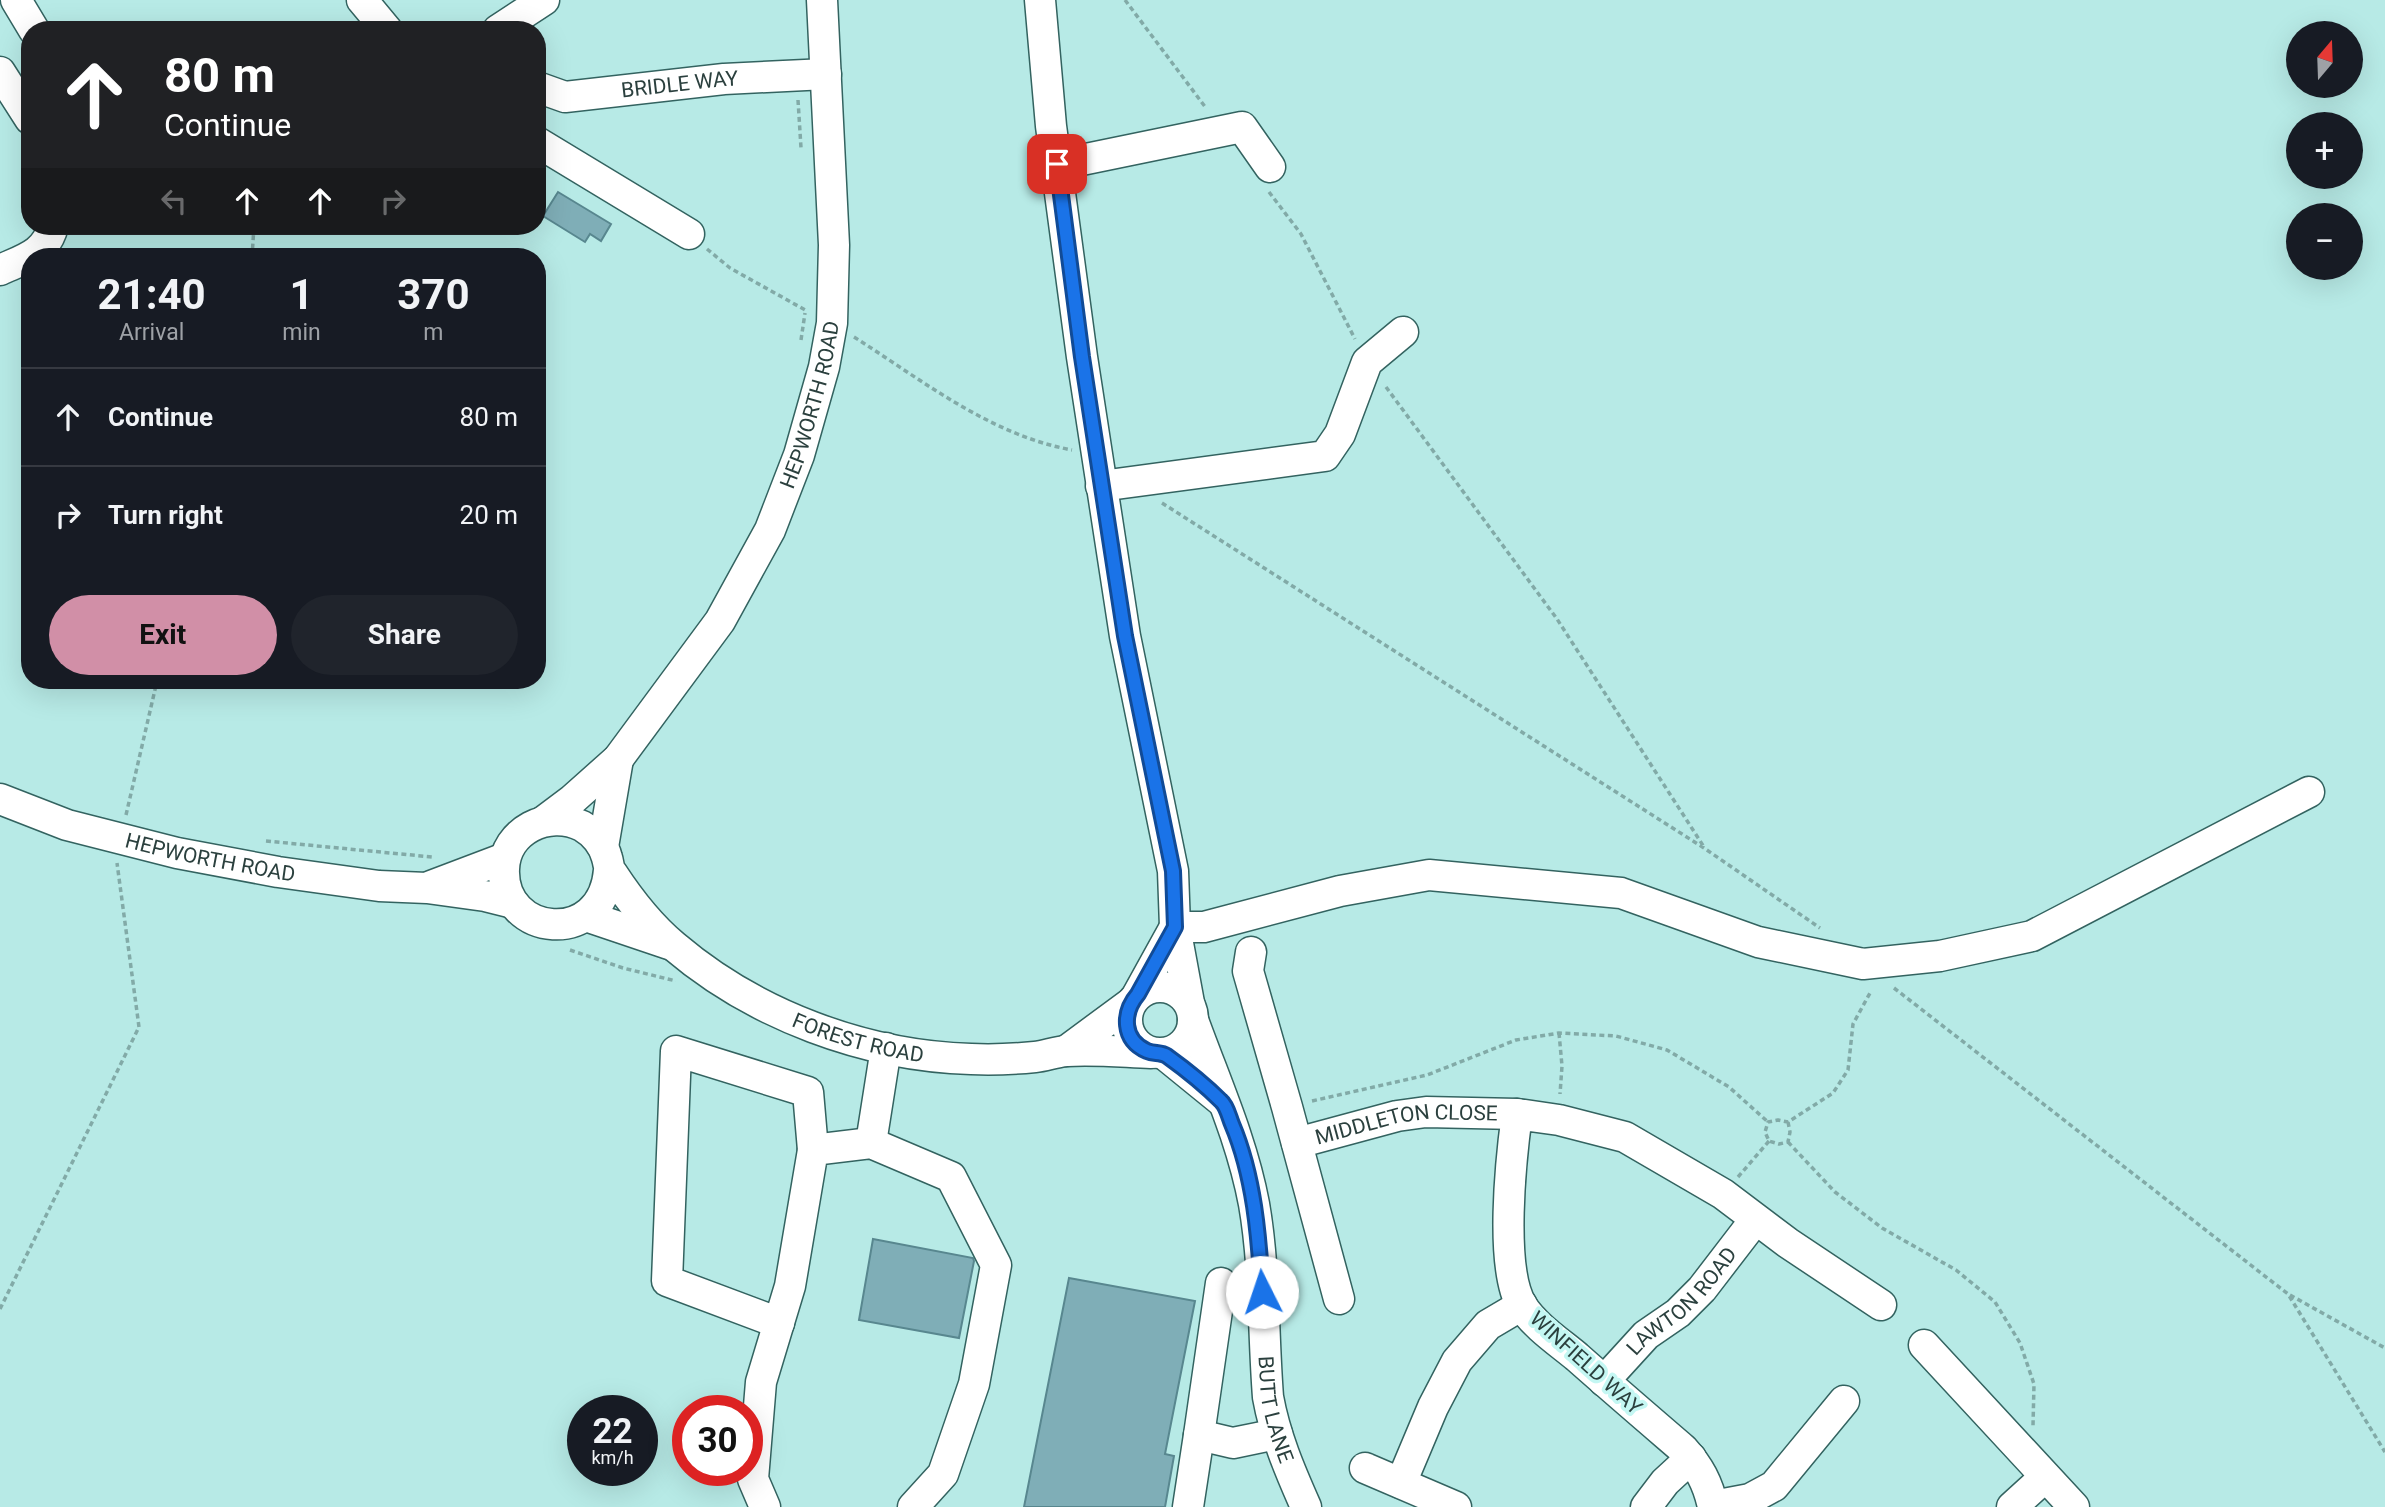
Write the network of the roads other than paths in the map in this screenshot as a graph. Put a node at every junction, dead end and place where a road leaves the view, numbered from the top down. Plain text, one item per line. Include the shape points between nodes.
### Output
1 (16, 0) edge
2 (362, 0) edge
3 (544, 0) edge
4 (822, 0) edge
5 (1040, 0) edge
6 (29, 21) edge
7 (380, 21) edge
8 (512, 21) edge
9 (0, 72) edge
10 (826, 74) junction
11 (546, 90) edge
12 (21, 105) edge
13 (546, 147) edge
14 (1057, 164) junction
15 (1266, 175) road end
16 (689, 234) road end
17 (21, 261) edge
18 (0, 270) edge
19 (1403, 332) dead end
20 (1101, 486) junction
21 (618, 759) junction
22 (2309, 792) dead end
23 (0, 799) edge
24 (544, 821) junction
25 (505, 858) junction
26 (606, 859) junction
27 (427, 887) junction
28 (513, 903) junction
29 (586, 916) junction
30 (1175, 927) junction
31 (673, 945) junction
32 (1251, 952) dead end
33 (1135, 999) junction
34 (1191, 1012) junction
35 (886, 1048) junction
36 (1066, 1051) junction
37 (1158, 1053) junction
38 (1223, 1102) junction
39 (1517, 1114) junction
40 (871, 1143) junction
41 (1297, 1143) junction
42 (813, 1150) junction
43 (1755, 1220) junction
44 (1221, 1283) dead end
45 (1339, 1299) dead end
46 (1522, 1305) junction
47 (1881, 1305) dead end
48 (779, 1323) junction
49 (1924, 1345) dead end
50 (1604, 1381) junction
51 (1844, 1401) dead end
52 (1277, 1434) junction
53 (1199, 1435) junction
54 (1691, 1458) junction
55 (1365, 1468) dead end
56 (2045, 1477) junction
57 (1401, 1483) junction
58 (1445, 1502) edge
59 (1713, 1506) edge
60 (765, 1507) edge
61 (913, 1507) edge
62 (1188, 1507) edge
63 (1306, 1507) edge
64 (1646, 1507) edge
65 (2012, 1507) edge
66 (2074, 1507) edge

1 - 6 street
2 - 7 street
3 - 8 street
4 - 10 street, HEPWORTH ROAD
5 - 14 street, BUTT LANE
9 - 12 street
10 - 11 street, BRIDLE WAY via 724,79 565,97
10 - 21 street, HEPWORTH ROAD via 834,245 819,317 824,367 799,455 770,530 720,621
13 - 16 street
14 - 15 street via 1242,127
14 - 20 street, BUTT LANE
17 - 18 street
19 - 20 street via 1367,362 1340,434 1325,456
20 - 30 street, BUTT LANE via 1125,636 1173,871
21 - 24 street, HEPWORTH ROAD
21 - 26 street, HEPWORTH ROAD
22 - 30 street via 2032,936 1940,956 1863,964 1758,943 1621,893 1429,875 1340,891 1204,927
23 - 27 street, HEPWORTH ROAD via 67,825 177,853 346,882
24 - 25 street via 520,834
24 - 26 street via 558,819 584,827
25 - 27 street, HEPWORTH ROAD
25 - 28 street via 505,882
26 - 29 street via 604,896
26 - 31 street, FOREST ROAD via 644,915
27 - 28 street, HEPWORTH ROAD
28 - 29 street via 525,915 555,925
29 - 31 street, FOREST ROAD
30 - 33 street
30 - 34 street, BUTT LANE
31 - 35 street, FOREST ROAD via 779,1013
32 - 41 street, MIDDLETON CLOSE via 1248,971
33 - 34 street via 1151,988 1166,987 1179,993
33 - 36 street, FOREST ROAD
33 - 37 street via 1126,1015 1131,1038
34 - 37 street via 1191,1032 1185,1042 1176,1050
34 - 38 street, BUTT LANE
35 - 36 street, FOREST ROAD via 970,1059 1038,1057
35 - 40 street
36 - 37 street, FOREST ROAD
37 - 38 street, BUTT LANE
38 - 52 street, BUTT LANE via 1239,1140 1254,1206 1268,1397
39 - 41 street, MIDDLETON CLOSE via 1426,1112
39 - 43 street via 1625,1137 1723,1194
39 - 46 street, WINFIELD WAY via 1508,1180 1513,1277
40 - 42 street
40 - 61 street via 951,1177 996,1265 974,1384 943,1474
41 - 45 street, MIDDLETON CLOSE
42 - 48 street via 790,1286
42 - 48 street via 808,1092 676,1051 667,1281
43 - 47 street
43 - 50 street, LAWTON ROAD via 1702,1289 1646,1335
44 - 53 street
46 - 50 street, WINFIELD WAY
46 - 57 street via 1488,1325 1457,1361
48 - 60 street via 761,1382 753,1479
49 - 56 street
50 - 54 street, WINFIELD WAY
51 - 59 street via 1774,1486 1750,1499
52 - 53 street via 1233,1444
52 - 63 street, BUTT LANE
53 - 62 street
54 - 59 street, WINFIELD WAY via 1708,1485
54 - 64 street
55 - 57 street
56 - 65 street
56 - 66 street
57 - 58 street

